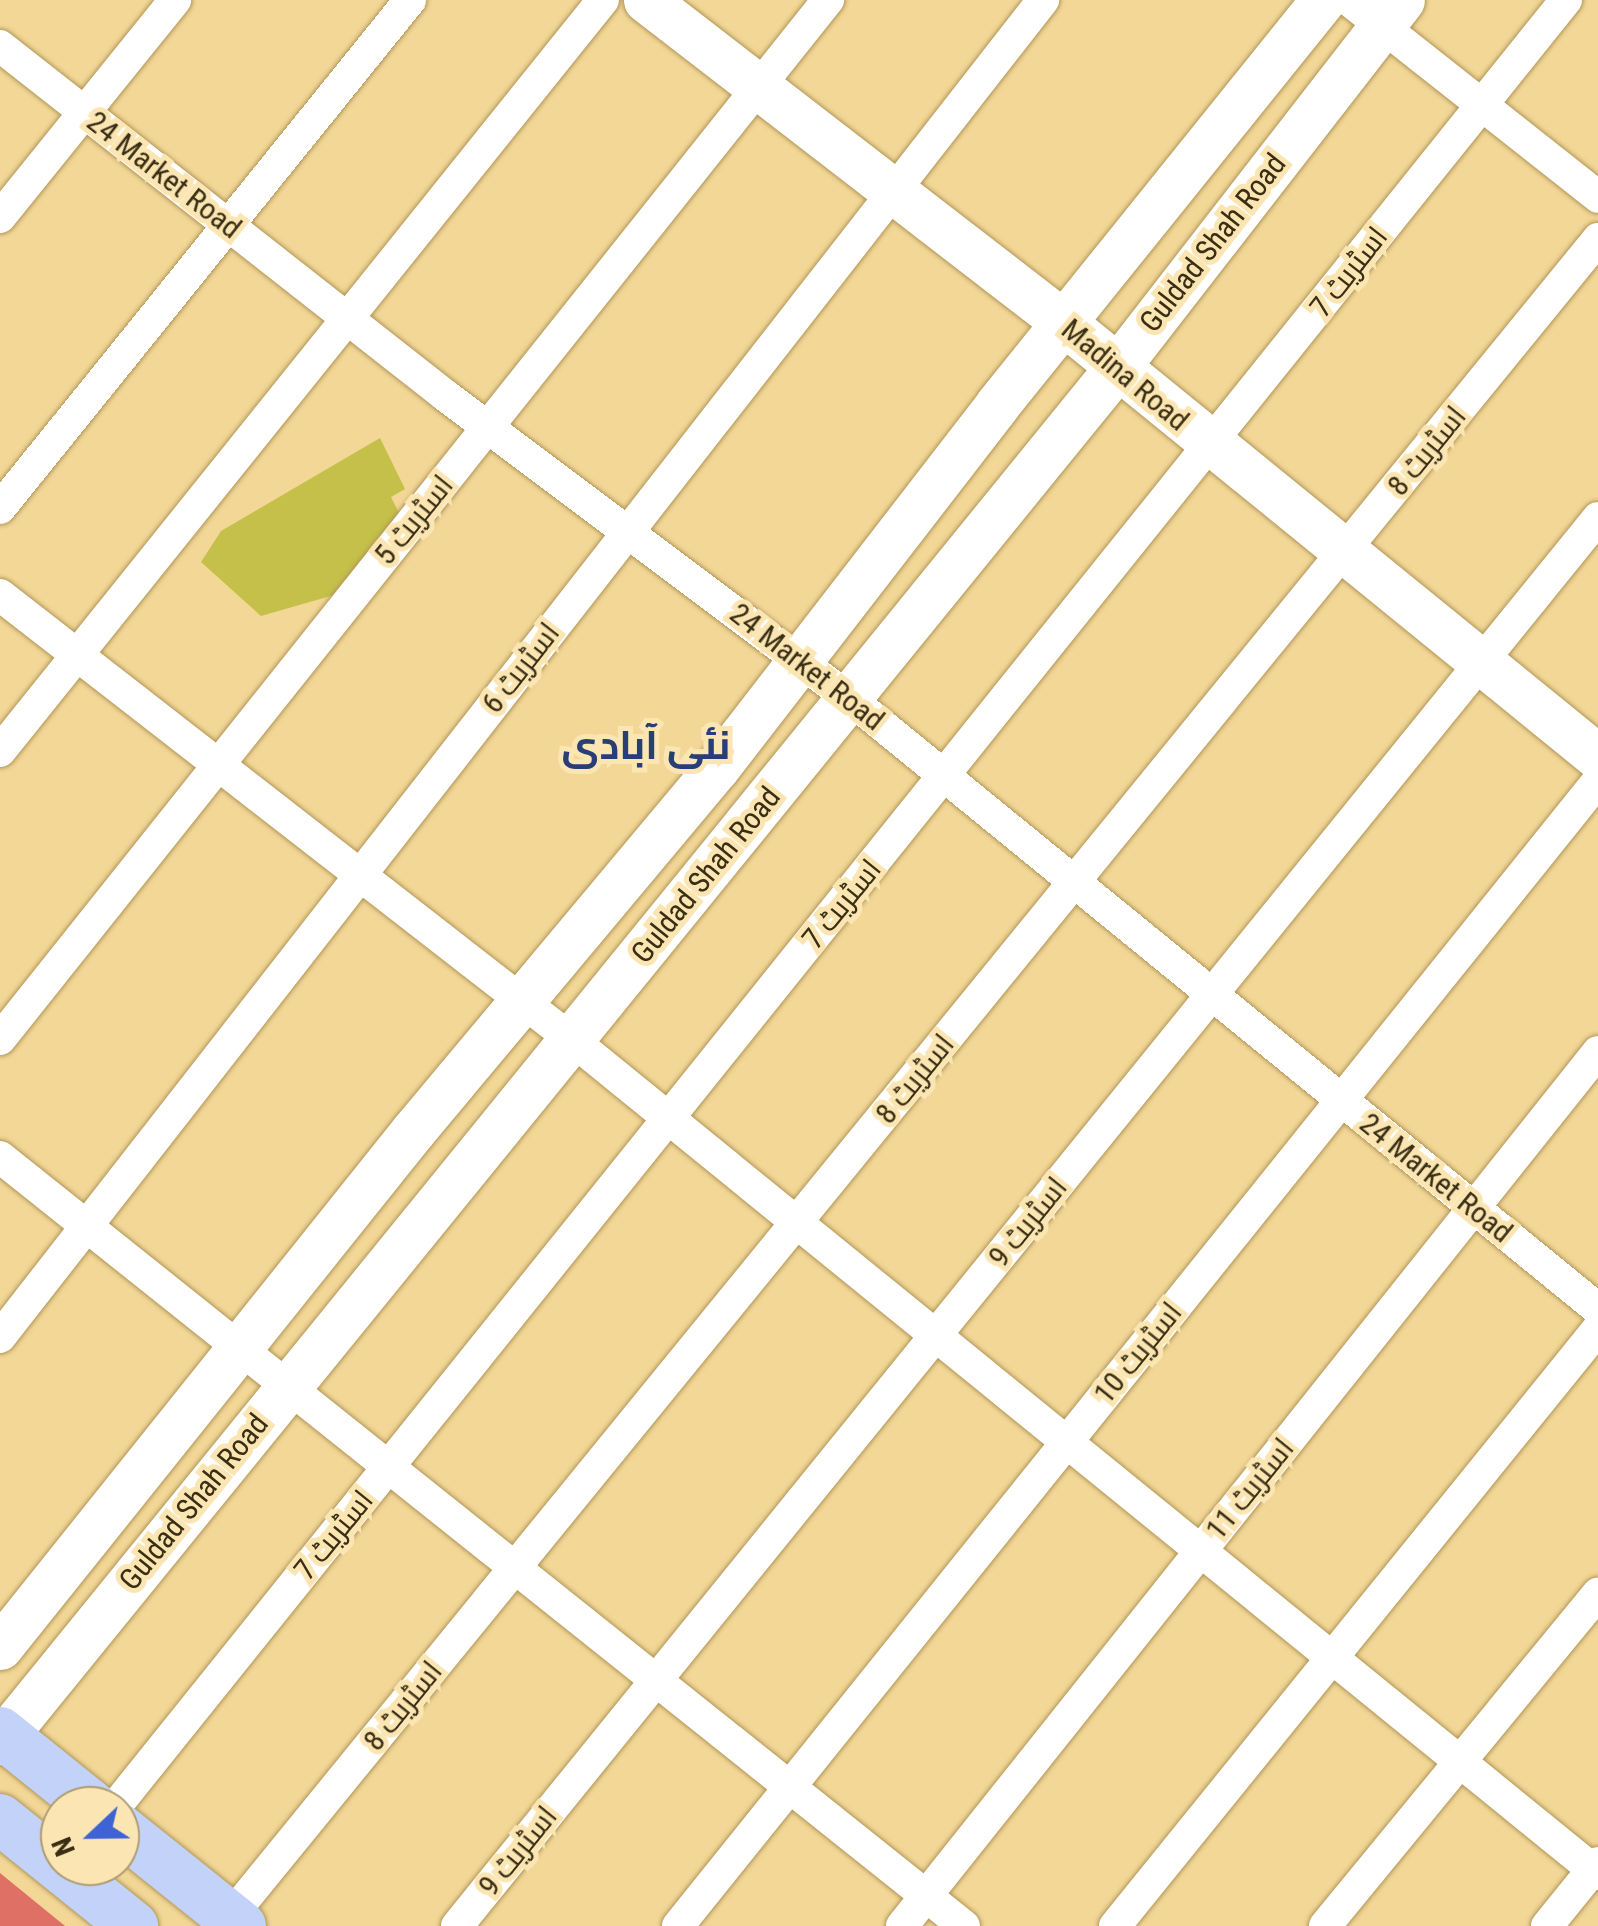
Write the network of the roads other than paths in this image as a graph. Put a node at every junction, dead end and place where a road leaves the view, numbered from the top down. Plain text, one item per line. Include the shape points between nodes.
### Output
1 (175, 0) edge
2 (410, 0) edge
3 (603, 0) edge
4 (646, 0) edge
5 (828, 0) edge
6 (1043, 0) edge
7 (1323, 0) edge
8 (1566, 0) edge
9 (1378, 8) edge
10 (0, 46) edge
11 (759, 87) junction
12 (1482, 105) junction
13 (84, 112) junction
14 (894, 191) junction
15 (1598, 197) edge
16 (0, 217) edge
17 (228, 225) junction
18 (1598, 238) edge
19 (347, 318) junction
20 (1063, 322) junction
21 (1115, 370) junction
22 (488, 428) junction
23 (1210, 446) junction
24 (0, 508) edge
25 (1598, 518) edge
26 (628, 532) junction
27 (1344, 554) junction
28 (0, 595) edge
29 (77, 655) junction
30 (800, 660) junction
31 (1481, 663) junction
32 (850, 699) junction
33 (0, 751) edge
34 (1598, 756) edge
35 (218, 766) junction
36 (945, 776) junction
37 (1598, 780) edge
38 (360, 876) junction
39 (1075, 883) junction
40 (1212, 995) junction
41 (522, 1002) junction
42 (0, 1039) edge
43 (571, 1039) junction
44 (1598, 1052) edge
45 (1340, 1101) junction
46 (669, 1119) junction
47 (0, 1157) edge
48 (1473, 1209) junction
49 (797, 1223) junction
50 (86, 1226) junction
51 (1598, 1309) edge
52 (1598, 1328) edge
53 (0, 1336) edge
54 (936, 1336) junction
55 (240, 1347) junction
56 (290, 1383) junction
57 (1066, 1442) junction
58 (391, 1464) junction
59 (1201, 1551) junction
60 (517, 1566) junction
61 (1598, 1594) edge
62 (0, 1647) edge
63 (1332, 1658) junction
64 (658, 1679) junction
65 (2, 1736) edge
66 (1460, 1762) junction
67 (66, 1786) edge
68 (132, 1786) edge
69 (790, 1786) junction
70 (0, 1819) edge
71 (140, 1845) edge
72 (1596, 1869) edge
73 (926, 1895) junction
74 (236, 1921) edge
75 (133, 1926) edge
76 (457, 1926) edge
77 (678, 1926) edge
78 (902, 1926) edge
79 (964, 1926) edge
80 (1114, 1926) edge
81 (1325, 1926) edge
82 (1546, 1926) edge

1 - 13 street
2 - 17 street
3 - 19 street
4 - 11 street, Madina Road
5 - 11 street, اسٹریٹ 5
6 - 14 street, اسٹریٹ 6
7 - 20 street, Guldad Shah Road
8 - 12 street, اسٹریٹ 7
9 - 12 street
9 - 21 street, Guldad Shah Road
10 - 13 street, 24 Market Road
11 - 14 street, Madina Road
11 - 22 street, اسٹریٹ 5
12 - 15 street
12 - 23 street, اسٹریٹ 7
13 - 16 street
13 - 17 street, 24 Market Road
14 - 20 street, Madina Road
14 - 26 street, اسٹریٹ 6
17 - 19 street, 24 Market Road
17 - 24 street
18 - 27 street, اسٹریٹ 8
19 - 22 street, 24 Market Road
19 - 29 street
20 - 21 street, Madina Road
20 - 30 street, Guldad Shah Road
21 - 23 street, Madina Road
21 - 32 street, Guldad Shah Road
22 - 26 street, 24 Market Road
22 - 35 street, اسٹریٹ 5
23 - 27 street, Madina Road
23 - 36 street, اسٹریٹ 7
25 - 31 street, اسٹریٹ 9
26 - 30 street, 24 Market Road
26 - 38 street, اسٹریٹ 6
27 - 31 street, Madina Road
27 - 39 street, اسٹریٹ 8
28 - 29 street
29 - 33 street
29 - 35 street
30 - 32 street, 24 Market Road
30 - 41 street, Guldad Shah Road
31 - 34 street, Madina Road
31 - 40 street, اسٹریٹ 9
32 - 36 street, 24 Market Road
32 - 43 street, Guldad Shah Road
35 - 38 street
35 - 42 street, اسٹریٹ 5
36 - 39 street, 24 Market Road
36 - 46 street, اسٹریٹ 7
37 - 45 street, اسٹریٹ 10
38 - 41 street
38 - 50 street, اسٹریٹ 6
39 - 40 street, 24 Market Road
39 - 49 street, اسٹریٹ 8
40 - 45 street, 24 Market Road
40 - 54 street, اسٹریٹ 9
41 - 43 street
41 - 55 street, Guldad Shah Road
43 - 46 street
43 - 56 street, Guldad Shah Road
44 - 48 street, اسٹریٹ 11
45 - 48 street, 24 Market Road
45 - 57 street, اسٹریٹ 10
46 - 49 street
46 - 58 street, اسٹریٹ 7
47 - 50 street
48 - 51 street, 24 Market Road
48 - 59 street, اسٹریٹ 11
49 - 54 street
49 - 60 street, اسٹریٹ 8
50 - 53 street, اسٹریٹ 6
50 - 55 street
52 - 63 street
54 - 57 street
54 - 64 street, اسٹریٹ 9
55 - 56 street
55 - 62 street, Guldad Shah Road
56 - 58 street
56 - 65 street, Guldad Shah Road
57 - 59 street
57 - 69 street, اسٹریٹ 10
58 - 60 street
58 - 68 street, اسٹریٹ 7
59 - 63 street
59 - 73 street, اسٹریٹ 11
60 - 64 street
60 - 74 street, اسٹریٹ 8
61 - 66 street
63 - 66 street
63 - 80 street
64 - 69 street
64 - 76 street, اسٹریٹ 9
65 - 67 main road
66 - 72 street
66 - 81 street
69 - 73 street
69 - 77 street, اسٹریٹ 10
70 - 75 main road
71 - 74 main road
72 - 82 street
73 - 78 street, اسٹریٹ 11
73 - 79 street

